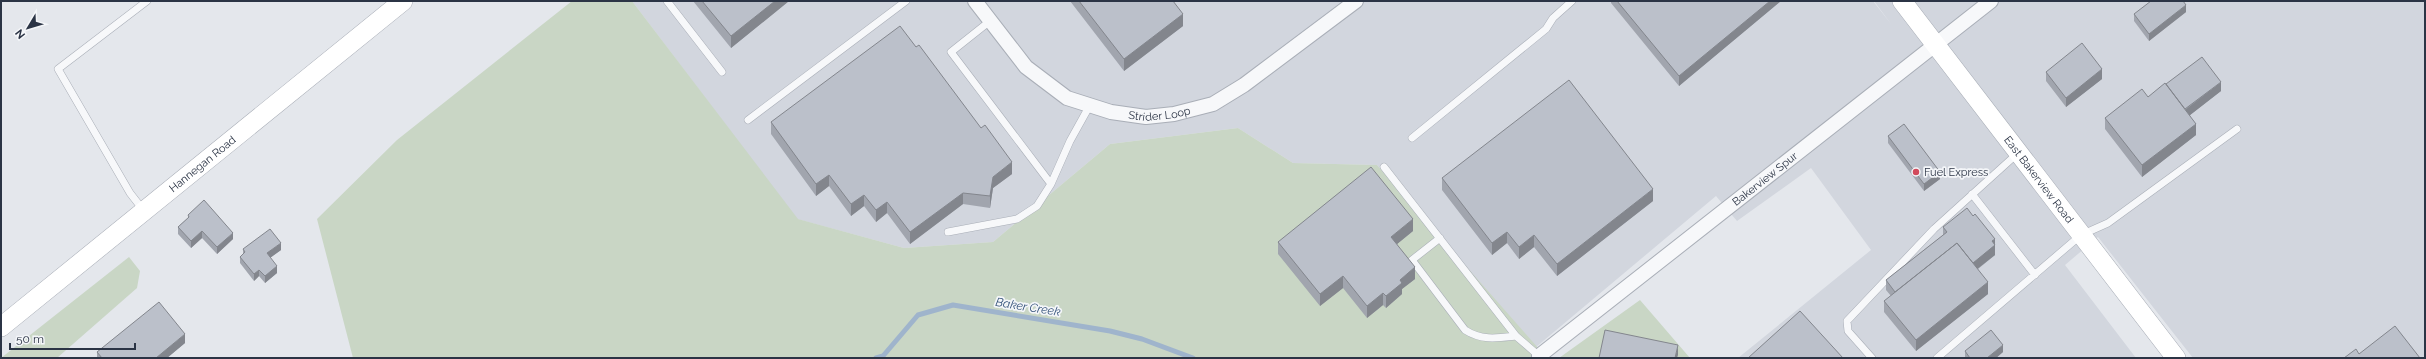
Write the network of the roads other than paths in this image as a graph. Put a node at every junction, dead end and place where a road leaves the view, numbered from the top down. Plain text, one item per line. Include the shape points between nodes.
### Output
1 (147, 1) edge
2 (403, 1) edge
3 (667, 1) edge
4 (906, 1) edge
5 (975, 1) edge
6 (1356, 1) edge
7 (1572, 1) edge
8 (1902, 1) edge
9 (1991, 1) edge
10 (990, 21) junction
11 (1936, 44) junction
12 (722, 72) dead end
13 (1090, 105) junction
14 (748, 120) dead end
15 (2237, 129) dead end
16 (1412, 138) dead end
17 (2019, 153) junction
18 (1384, 167) dead end
19 (1051, 184) junction
20 (1972, 194) junction
21 (144, 211) junction
22 (948, 232) dead end
23 (2081, 235) junction
24 (1440, 238) junction
25 (2035, 275) junction
26 (1, 327) edge
27 (1516, 336) junction
28 (1539, 356) joint
29 (1872, 358) edge
30 (1937, 358) edge
31 (2176, 358) edge

1 - 21 lane via 58,69 130,193
2 - 21 main road, Hannegan Road
3 - 12 lane
4 - 14 lane
5 - 10 street, Strider Loop
6 - 13 street, Strider Loop via 1244,85 1213,104 1174,114 1146,117 1111,112
7 - 16 lane via 1553,18 1546,29
8 - 11 main road, East Bakerview Road
9 - 11 street, Bakerview Spur
10 - 13 street, Strider Loop via 1026,67 1067,98
10 - 19 lane via 951,52
11 - 17 main road, East Bakerview Road
11 - 28 street, Bakerview Spur
13 - 19 lane
15 - 23 lane via 2108,223
17 - 20 lane
17 - 23 main road, East Bakerview Road
18 - 24 lane
19 - 22 lane via 1037,206 1017,220
20 - 25 lane
20 - 29 lane via 1934,229 1847,321 1848,331
21 - 26 main road, Hannegan Road
23 - 25 lane
23 - 31 main road, East Bakerview Road
24 - 27 lane
24 - 27 lane via 1412,260 1465,330 1473,335 1494,339
25 - 30 lane
27 - 28 lane

